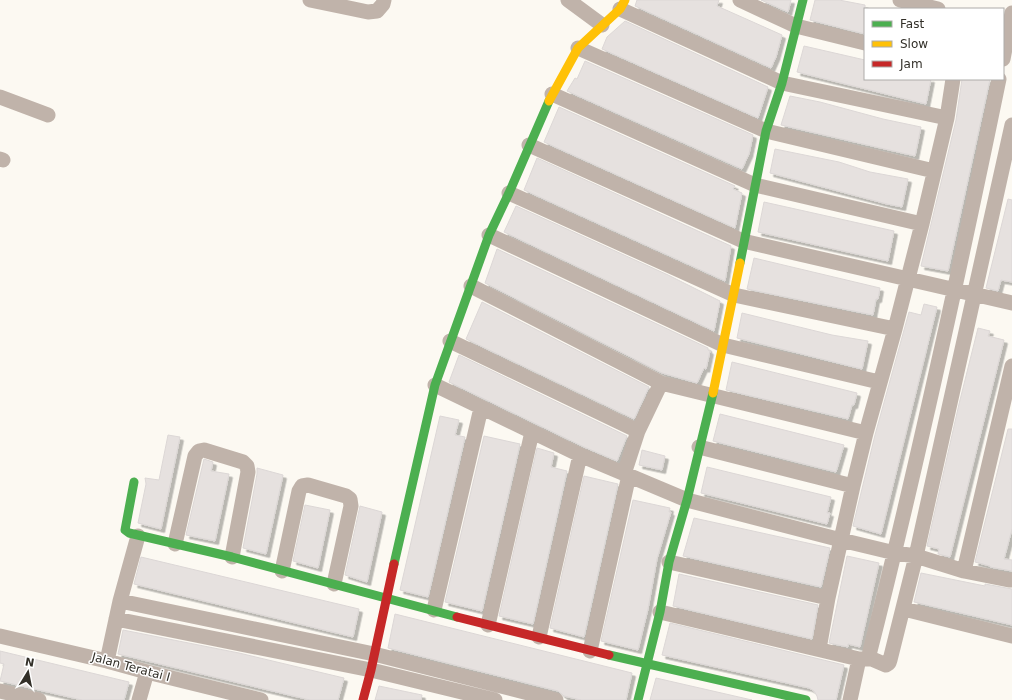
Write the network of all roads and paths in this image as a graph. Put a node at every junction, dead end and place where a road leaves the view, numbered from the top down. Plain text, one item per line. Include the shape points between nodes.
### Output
1 (310, 0) edge
2 (384, 0) edge
3 (568, 0) edge
4 (740, 0) edge
5 (803, 0) edge
6 (900, 0) edge
7 (622, 4) edge
8 (934, 8) edge
9 (1010, 20) edge
10 (602, 25) junction
11 (796, 26) junction
12 (864, 43) edge
13 (578, 48) junction
14 (1004, 53) edge
15 (953, 80) edge
16 (999, 80) edge
17 (782, 83) junction
18 (552, 94) junction
19 (0, 97) edge
20 (48, 115) dead end
21 (947, 118) junction
22 (1012, 125) edge
23 (766, 131) junction
24 (529, 145) junction
25 (934, 171) junction
26 (755, 185) junction
27 (509, 193) junction
28 (922, 224) junction
29 (488, 235) junction
30 (744, 241) junction
31 (907, 279) junction
32 (470, 286) junction
33 (965, 292) junction
34 (734, 296) junction
35 (1012, 303) edge
36 (895, 329) junction
37 (450, 341) junction
38 (723, 345) junction
39 (1012, 366) edge
40 (661, 382) junction
41 (879, 382) junction
42 (435, 385) junction
43 (712, 396) junction
44 (481, 408) junction
45 (638, 431) junction
46 (532, 432) junction
47 (866, 433) junction
48 (699, 447) junction
49 (580, 455) junction
50 (627, 475) junction
51 (134, 482) dead end
52 (853, 486) junction
53 (687, 500) junction
54 (138, 536) junction
55 (841, 540) junction
56 (176, 544) junction
57 (896, 554) junction
58 (915, 556) junction
59 (232, 557) junction
60 (669, 562) junction
61 (282, 571) junction
62 (964, 571) junction
63 (1012, 580) edge
64 (334, 584) junction
65 (828, 598) junction
66 (386, 599) junction
67 (120, 601) junction
68 (904, 609) junction
69 (434, 610) junction
70 (660, 612) junction
71 (116, 618) junction
72 (488, 625) junction
73 (0, 636) edge
74 (1012, 636) edge
75 (539, 637) junction
76 (819, 649) junction
77 (590, 651) junction
78 (374, 654) junction
79 (866, 659) junction
80 (107, 661) junction
81 (646, 664) junction
82 (371, 670) junction
83 (147, 672) junction
84 (0, 691) edge
85 (39, 700) edge
86 (140, 700) edge
87 (261, 700) edge
88 (362, 700) edge
89 (495, 700) edge
90 (556, 700) edge
91 (638, 700) edge
92 (806, 700) edge
93 (850, 700) edge

1 - 2 street via 368,12 377,11
3 - 10 street
4 - 11 street
5 - 11 street
6 - 8 street
7 - 10 street
7 - 17 street
9 - 14 street
10 - 13 street
11 - 12 street
11 - 17 street
13 - 18 street
13 - 23 street
15 - 21 street
16 - 33 street
17 - 21 street
17 - 23 street
18 - 24 street
18 - 26 street
19 - 20 street
21 - 25 street
22 - 33 street
23 - 25 street
23 - 26 street
24 - 27 street
24 - 30 street
25 - 28 street
26 - 28 street
26 - 30 street
27 - 29 street
27 - 34 street
28 - 31 street
29 - 32 street
29 - 38 street
30 - 31 street
30 - 34 street
31 - 33 street
31 - 36 street
32 - 37 street
32 - 40 street
33 - 35 street
33 - 57 street
33 - 58 street
34 - 36 street
34 - 38 street
36 - 41 street
37 - 42 street
37 - 45 street
38 - 41 street
38 - 43 street
39 - 62 street
40 - 43 street
40 - 45 street
41 - 47 street
42 - 44 street
42 - 66 street
43 - 47 street
43 - 48 street
44 - 46 street
44 - 69 street
45 - 50 street
46 - 49 street
46 - 72 street
47 - 52 street
48 - 52 street
48 - 53 street
49 - 50 street
49 - 75 street
50 - 53 street
50 - 77 street
51 - 54 street via 125,530
52 - 55 street
53 - 55 street
53 - 60 street
54 - 56 street
54 - 67 street
55 - 57 street
55 - 65 street
56 - 59 street
56 - 59 street via 195,456 204,450 243,462 247,466
57 - 58 street
57 - 79 street
58 - 62 street
58 - 68 street
59 - 61 street
60 - 65 street
60 - 70 street
61 - 64 street
61 - 64 street via 299,491 302,486 308,485 350,499 351,506
62 - 63 street
64 - 66 street
65 - 76 street
66 - 69 street
66 - 78 street
67 - 71 street
67 - 78 street
68 - 74 street
68 - 79 street via 889,663 886,665
69 - 72 street
70 - 76 street
70 - 81 street
71 - 80 street
71 - 82 street
72 - 75 street
73 - 80 street, Jalan Teratai I
75 - 77 street
76 - 79 street
77 - 81 street
78 - 82 street
78 - 90 street
79 - 93 street
80 - 83 street, Jalan Teratai I
81 - 91 street
81 - 92 street
82 - 88 street
82 - 89 street
83 - 86 street
83 - 87 street, Jalan Teratai I
84 - 85 street

